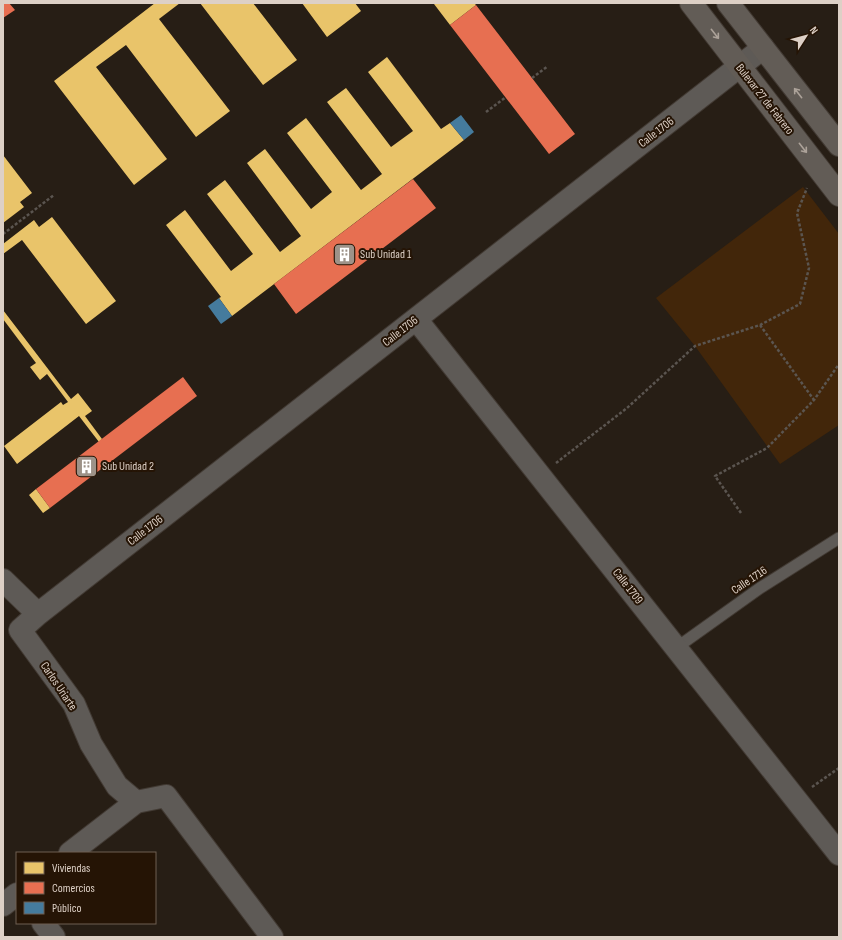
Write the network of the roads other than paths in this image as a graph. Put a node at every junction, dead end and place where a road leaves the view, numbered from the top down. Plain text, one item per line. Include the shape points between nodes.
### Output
1 (691, 3) edge
2 (728, 3) edge
3 (763, 48) junction
4 (740, 66) junction
5 (839, 145) edge
6 (839, 195) edge
7 (416, 319) junction
8 (839, 538) edge
9 (3, 580) edge
10 (38, 614) junction
11 (676, 648) junction
12 (136, 802) junction
13 (71, 852) edge
14 (839, 854) edge
15 (16, 895) edge
16 (3, 905) edge
17 (44, 924) edge
18 (54, 937) edge
19 (272, 937) edge

1 -> 4 street, Bulevar 27 de Febrero
2 - 3 street
3 - 4 street, Calle 1706
5 -> 3 street
4 -> 6 street, Bulevar 27 de Febrero
4 - 7 street, Calle 1706
7 - 10 street, Calle 1706
7 - 11 street, Calle 1709
8 - 11 lane, Calle 1716 via 760,588
9 - 10 street
10 - 12 street, Carlos Uriarte via 20,630 74,704 91,744 117,786
11 - 14 street, Calle 1709
12 - 13 street
12 - 19 street via 166,796
15 - 16 street
17 - 18 street

